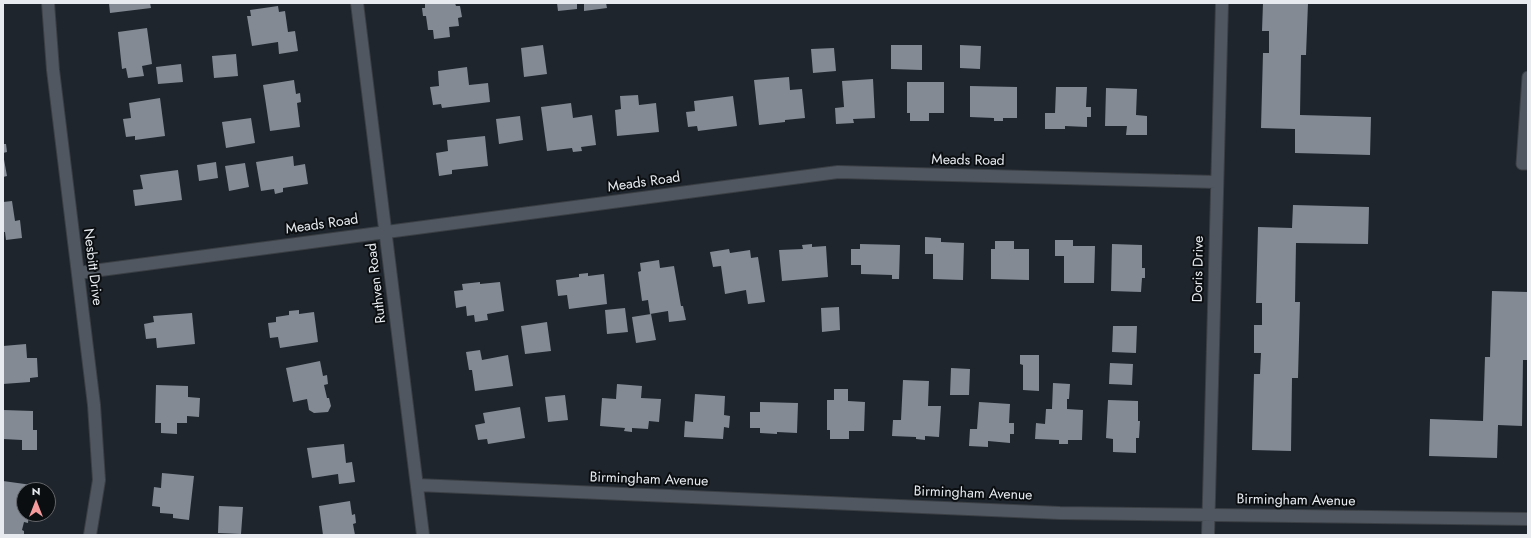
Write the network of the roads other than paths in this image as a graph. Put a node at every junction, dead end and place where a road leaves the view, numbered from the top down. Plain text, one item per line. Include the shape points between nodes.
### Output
1 (48, 3) edge
2 (357, 3) edge
3 (1222, 3) edge
4 (1528, 77) edge
5 (1528, 164) edge
6 (1216, 182) junction
7 (386, 232) junction
8 (78, 273) junction
9 (417, 485) junction
10 (1208, 515) junction
11 (1528, 519) edge
12 (90, 535) edge
13 (423, 535) edge
14 (1208, 535) edge

1 - 8 street, Nesbitt Drive via 53,70
2 - 7 street, Ruthven Road
3 - 6 street, Doris Drive
4 - 5 lane via 1522,164
6 - 7 street, Meads Road via 838,172
6 - 10 street, Doris Drive
7 - 8 street, Meads Road
7 - 9 street, Ruthven Road
8 - 12 street, Nesbitt Drive via 94,405 99,480
9 - 10 street, Birmingham Avenue via 1060,513
9 - 13 street, Ruthven Road
10 - 11 street, Birmingham Avenue
10 - 14 street, Doris Drive

